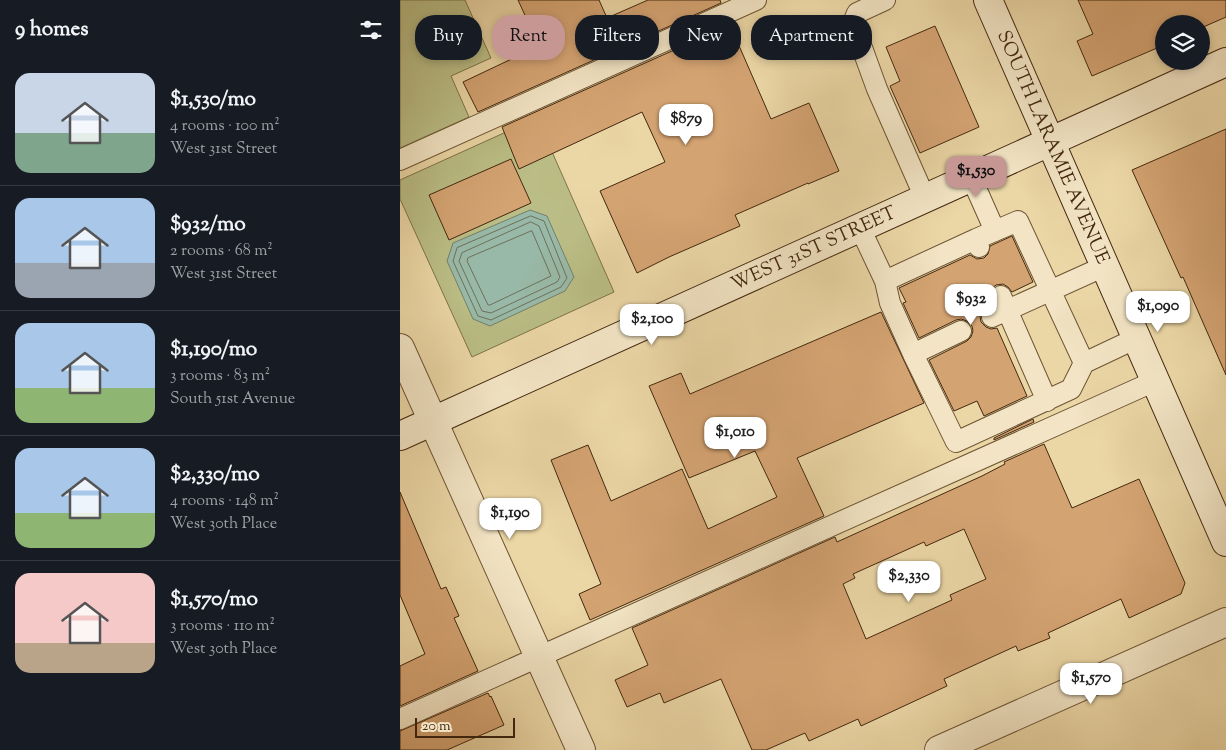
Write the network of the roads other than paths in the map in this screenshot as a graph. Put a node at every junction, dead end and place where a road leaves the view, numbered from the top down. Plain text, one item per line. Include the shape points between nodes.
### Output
1 (756, 0) edge
2 (885, 0) edge
3 (988, 0) edge
4 (1226, 62) edge
5 (1050, 141) junction
6 (400, 160) edge
7 (970, 177) junction
8 (925, 198) junction
9 (860, 228) junction
10 (995, 231) junction
11 (1105, 266) junction
12 (885, 281) junction
13 (1050, 292) junction
14 (962, 331) dead end
15 (1137, 338) junction
16 (400, 348) edge
17 (913, 354) junction
18 (1084, 363) junction
19 (1155, 381) junction
20 (1047, 401) junction
21 (433, 422) junction
22 (400, 436) edge
23 (1226, 542) edge
24 (1226, 622) edge
25 (539, 657) junction
26 (400, 719) edge
27 (581, 750) edge
28 (939, 750) edge

1 - 6 lane
2 - 8 lane via 857,13 853,23 877,89
3 - 5 main road, SOUTH LARAMIE AVENUE
4 - 5 main road, WEST 31ST STREET
5 - 7 main road, WEST 31ST STREET
5 - 11 main road, SOUTH LARAMIE AVENUE
7 - 8 main road, WEST 31ST STREET
7 - 10 lane
8 - 9 main road, WEST 31ST STREET
9 - 12 lane
9 - 21 main road, WEST 31ST STREET
10 - 12 lane via 978,243
10 - 13 lane via 1018,221
11 - 13 lane
11 - 15 main road, SOUTH LARAMIE AVENUE
12 - 17 lane via 890,303
13 - 18 lane
13 - 20 lane via 1000,308
14 - 17 lane
15 - 18 lane
15 - 19 main road, SOUTH LARAMIE AVENUE
16 - 21 main road
17 - 20 lane via 956,442
18 - 20 lane via 1071,389
19 - 23 main road, SOUTH LARAMIE AVENUE
19 - 25 lane
21 - 22 main road, WEST 31ST STREET
21 - 25 main road
24 - 28 main road
25 - 26 lane
25 - 27 main road

